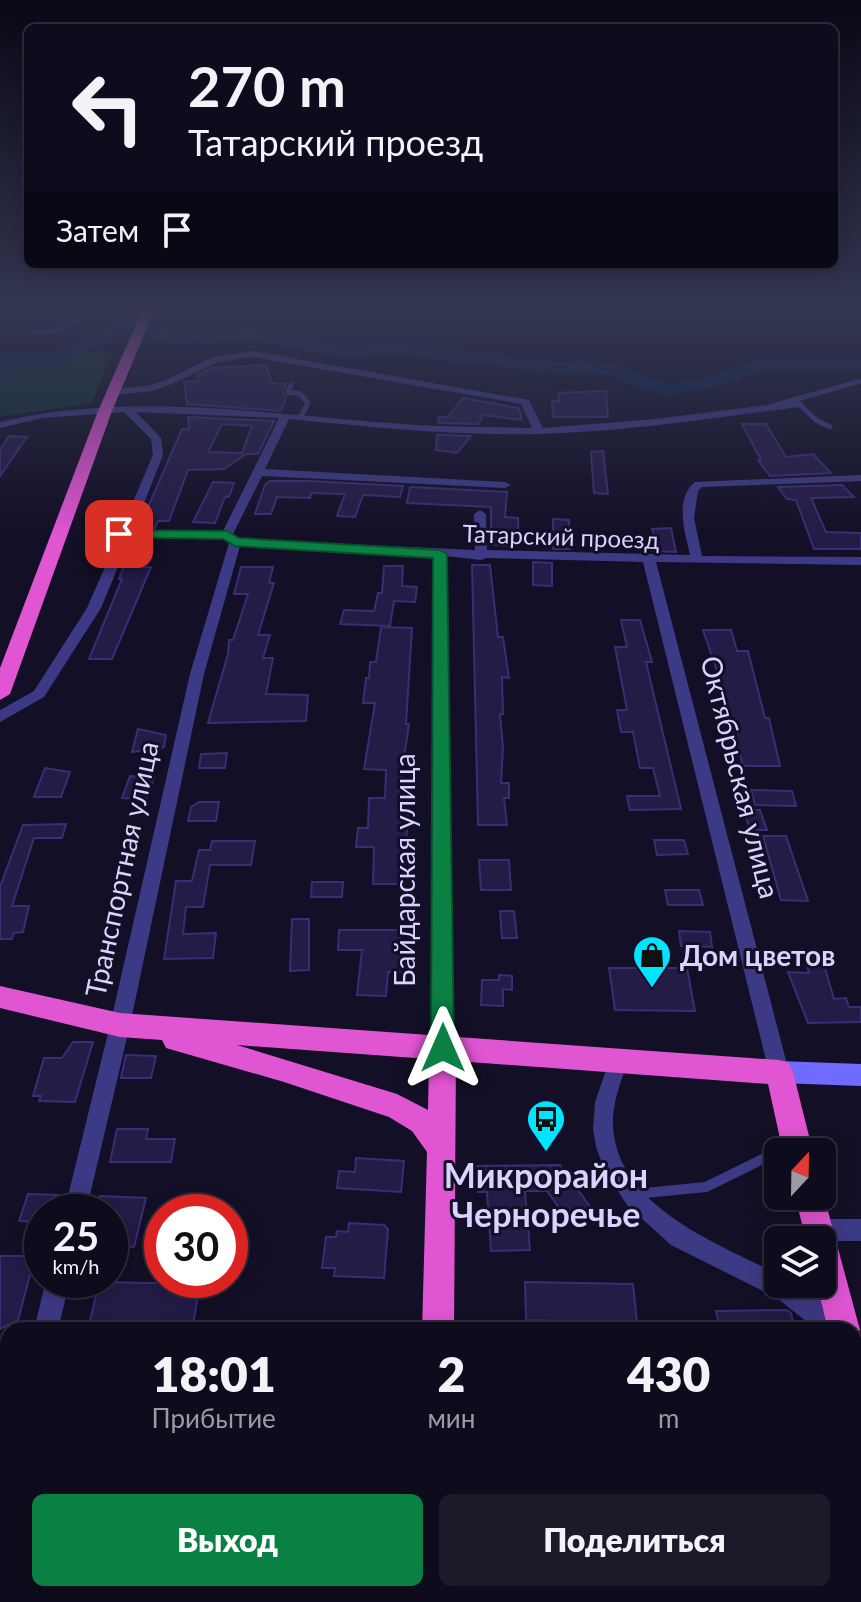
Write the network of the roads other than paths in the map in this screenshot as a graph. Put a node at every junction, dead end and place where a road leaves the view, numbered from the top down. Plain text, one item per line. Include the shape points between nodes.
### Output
1 (291, 385) dead end
2 (116, 386) edge
3 (158, 386) edge
4 (433, 386) edge
5 (844, 386) edge
6 (113, 392) junction
7 (799, 404) joint
8 (771, 406) junction
9 (127, 409) junction
10 (105, 411) junction
11 (285, 417) junction
12 (300, 418) junction
13 (0, 425) edge
14 (830, 427) dead end
15 (539, 431) junction
16 (258, 472) junction
17 (861, 478) edge
18 (505, 485) dead end
19 (480, 514) dead end
20 (122, 534) junction
21 (231, 539) junction
22 (440, 554) junction
23 (481, 556) junction
24 (649, 560) junction
25 (697, 561) junction
26 (861, 561) edge
27 (0, 694) edge
28 (0, 717) edge
29 (0, 997) edge
30 (120, 1025) junction
31 (443, 1048) junction
32 (619, 1059) junction
33 (779, 1072) junction
34 (861, 1075) edge
35 (795, 1138) edge
36 (439, 1145) junction
37 (764, 1162) edge
38 (79, 1194) edge
39 (634, 1194) junction
40 (861, 1230) edge
41 (836, 1234) edge
42 (54, 1298) edge
43 (836, 1298) edge
44 (48, 1322) edge
45 (438, 1322) edge
46 (827, 1322) edge
47 (842, 1322) edge

1 - 12 lane via 288,392 300,394 308,403
2 - 6 highway
3 - 6 street
4 - 15 street via 525,402
5 - 8 lane
6 - 10 highway
7 - 8 street
7 - 14 lane
8 - 15 street
9 - 10 street
9 - 11 street
9 - 20 street via 156,438 158,455
10 - 13 street via 42,415
10 - 27 highway
11 - 12 street
11 - 16 street, Транспортная улица
12 - 15 street
16 - 18 street
16 - 21 street, Транспортная улица
17 - 25 street via 699,484 692,490 688,518
19 - 23 street
20 - 21 street, Татарский проезд
20 - 28 street via 94,608 39,694
21 - 22 street, Татарский проезд
21 - 30 street, Транспортная улица
22 - 23 street, Татарский проезд
22 - 31 street, Байдарская улица
23 - 24 street, Татарский проезд
24 - 25 street, Татарский проезд
24 - 33 street, Октябрьская улица
25 - 26 street, Татарский проезд
29 - 30 highway
30 - 31 highway
30 - 36 highway via 397,1107 422,1122
30 - 38 street, Транспортная улица
31 - 32 highway
31 - 36 highway, Байдарская улица
32 - 33 highway
32 - 39 street via 605,1095 603,1131 612,1161
33 - 34 main road
33 - 35 highway, Октябрьская улица
36 - 45 highway, Байдарская улица
37 - 39 lane via 706,1187
39 - 46 street via 662,1224 692,1245 785,1287
40 - 41 street
42 - 44 street
43 - 47 highway

